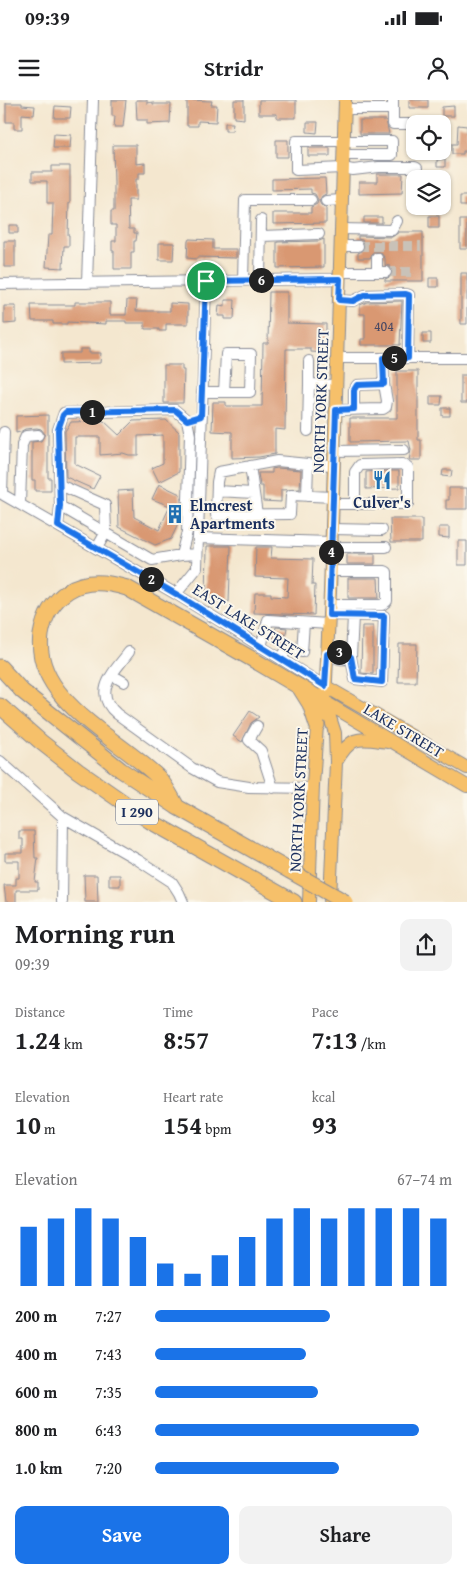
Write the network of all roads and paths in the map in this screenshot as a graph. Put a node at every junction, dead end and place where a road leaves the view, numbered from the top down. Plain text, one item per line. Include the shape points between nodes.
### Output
1 (93, 100) edge
2 (345, 104) edge
3 (393, 104) edge
4 (406, 124) edge
5 (344, 148) junction
6 (343, 168) junction
7 (417, 170) edge
8 (311, 200) dead end
9 (326, 200) dead end
10 (342, 200) junction
11 (261, 220) dead end
12 (397, 221) dead end
13 (341, 229) junction
14 (319, 234) dead end
15 (261, 236) junction
16 (341, 246) junction
17 (358, 246) tunnel mouth
18 (377, 258) dead end
19 (340, 276) junction
20 (243, 280) junction
21 (260, 280) junction
22 (206, 281) junction
23 (87, 282) junction
24 (0, 284) edge
25 (339, 300) junction
26 (337, 358) junction
27 (383, 358) junction
28 (408, 358) junction
29 (467, 358) edge
30 (309, 361) dead end
31 (309, 384) junction
32 (384, 384) junction
33 (336, 385) junction
34 (202, 392) junction
35 (224, 392) junction
36 (354, 409) junction
37 (336, 410) junction
38 (201, 416) junction
39 (187, 420) junction
40 (308, 431) dead end
41 (4, 432) dead end
42 (38, 435) dead end
43 (404, 450) dead end
44 (334, 451) junction
45 (308, 464) junction
46 (334, 465) junction
47 (250, 466) junction
48 (199, 483) junction
49 (60, 486) junction
50 (217, 487) junction
51 (254, 493) junction
52 (1, 494) edge
53 (307, 496) junction
54 (333, 501) junction
55 (20, 504) junction
56 (355, 504) junction
57 (60, 506) junction
58 (257, 514) junction
59 (58, 526) junction
60 (332, 529) junction
61 (382, 530) dead end
62 (106, 532) junction
63 (198, 538) junction
64 (331, 544) junction
65 (386, 547) dead end
66 (97, 548) junction
67 (197, 554) junction
68 (181, 555) junction
69 (330, 571) junction
70 (176, 594) junction
71 (329, 615) junction
72 (353, 616) junction
73 (304, 623) junction
74 (261, 647) junction
75 (130, 652) dead end
76 (327, 654) junction
77 (351, 657) junction
78 (281, 659) junction
79 (0, 667) edge
80 (112, 675) junction
81 (124, 682) dead end
82 (325, 686) junction
83 (300, 687) junction
84 (325, 702) junction
85 (0, 706) edge
86 (317, 725) junction
87 (256, 726) dead end
88 (399, 745) junction
89 (0, 761) edge
90 (336, 762) junction
91 (467, 768) edge
92 (467, 786) edge
93 (273, 788) junction
94 (313, 788) junction
95 (178, 807) junction
96 (64, 817) junction
97 (181, 897) edge
98 (291, 900) edge
99 (62, 902) edge
100 (309, 902) edge
101 (330, 902) edge
102 (345, 902) edge

1 - 23 street
2 - 3 street
2 - 5 main road, NORTH YORK STREET
3 - 4 street via 393,124
5 - 6 main road, NORTH YORK STREET
5 - 6 street via 296,141 296,170
6 - 7 street via 414,167
6 - 10 main road, NORTH YORK STREET
8 - 20 street via 244,200
9 - 10 street
10 - 13 main road, NORTH YORK STREET
11 - 15 street
12 - 13 street via 392,230
13 - 16 main road, NORTH YORK STREET
14 - 15 street
15 - 21 street
16 - 17 street
16 - 19 main road, NORTH YORK STREET
18 - 19 street via 381,272
19 - 21 street
19 - 25 main road, NORTH YORK STREET
20 - 21 street
20 - 22 street
22 - 23 street
22 - 34 street
23 - 24 street
25 - 26 main road, NORTH YORK STREET
25 - 28 street via 353,301 365,295 409,295
26 - 27 street
26 - 33 main road, NORTH YORK STREET
27 - 28 street
27 - 32 street
28 - 29 street
30 - 31 street
31 - 33 street
31 - 40 street
32 - 36 street via 357,385
32 - 36 street via 386,407
33 - 37 main road, NORTH YORK STREET
34 - 35 street
34 - 38 street
35 - 35 street via 250,392 251,354 226,354
36 - 37 street
37 - 44 main road, NORTH YORK STREET
38 - 39 street
38 - 48 street
39 - 49 street via 175,410 64,413 58,430
39 - 68 street via 190,434 189,491 187,532
41 - 52 street
42 - 55 street via 26,436 22,445
43 - 44 street
44 - 46 main road, NORTH YORK STREET
45 - 46 street
45 - 47 street via 277,461
45 - 53 street
46 - 54 main road, NORTH YORK STREET
47 - 50 street via 219,472
47 - 51 street
48 - 50 street
48 - 63 street
49 - 57 street
49 - 62 street via 104,506
50 - 51 street
50 - 58 street via 216,515
51 - 58 street
52 - 55 street, EAST LAKE STREET
53 - 54 street
53 - 58 street via 291,495 290,514
54 - 56 street
54 - 60 main road, NORTH YORK STREET
55 - 59 street, EAST LAKE STREET
56 - 56 street via 408,504 408,467 402,464 360,465 355,472
57 - 59 street
57 - 62 street
59 - 66 street, EAST LAKE STREET
60 - 61 street
60 - 64 main road, NORTH YORK STREET
62 - 66 street
62 - 68 street via 152,560
63 - 64 street
63 - 67 street
64 - 65 street
64 - 69 main road, NORTH YORK STREET
66 - 70 street, EAST LAKE STREET
67 - 68 street
67 - 70 street via 197,568
69 - 71 main road, NORTH YORK STREET
69 - 71 street via 387,572 387,601 382,605
70 - 74 street, EAST LAKE STREET
71 - 72 street
71 - 73 street
71 - 76 main road, NORTH YORK STREET
72 - 77 street
72 - 77 street via 384,616 382,682 355,679
73 - 74 street via 268,620
73 - 78 street via 302,652 288,647
74 - 78 street, EAST LAKE STREET
75 - 80 street
76 - 77 street via 345,652
76 - 82 main road, NORTH YORK STREET
78 - 82 street, EAST LAKE STREET
79 - 95 highway, I 290 via 22,691 121,770
80 - 81 street
80 - 93 street via 105,688 108,707 192,768 217,782
82 - 84 main road, NORTH YORK STREET
82 - 91 main road
83 - 84 highway
83 - 86 highway
83 - 95 highway via 127,588 106,583 86,584 73,588 55,602 45,619 40,642 51,680 89,722 160,779
84 - 86 main road, NORTH YORK STREET
84 - 88 main road, LAKE STREET
84 - 90 main road, NORTH YORK STREET via 335,733
85 - 98 highway, I 290 via 63,759 150,822
86 - 94 main road, NORTH YORK STREET
87 - 93 street via 249,740 261,751
88 - 90 main road via 366,739 352,741
88 - 92 main road, LAKE STREET
89 - 96 street
90 - 101 main road, NORTH YORK STREET
93 - 94 street
94 - 100 main road, NORTH YORK STREET
95 - 102 highway, I 290, bridge
96 - 97 street via 172,882
96 - 99 street

